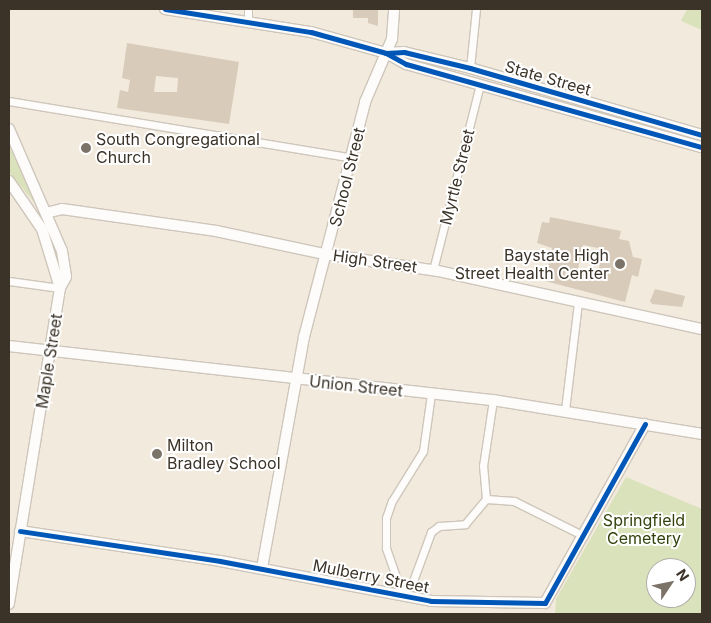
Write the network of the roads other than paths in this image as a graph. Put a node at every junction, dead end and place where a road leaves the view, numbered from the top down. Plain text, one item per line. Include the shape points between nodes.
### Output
1 (165, 9) edge
2 (248, 9) edge
3 (394, 9) edge
4 (476, 9) edge
5 (248, 22) junction
6 (386, 53) junction
7 (470, 68) junction
8 (480, 84) junction
9 (9, 101) edge
10 (9, 130) edge
11 (702, 135) edge
12 (702, 147) edge
13 (353, 158) junction
14 (9, 181) edge
15 (46, 213) junction
16 (326, 254) junction
17 (433, 270) junction
18 (9, 281) edge
19 (60, 288) junction
20 (578, 303) junction
21 (702, 329) edge
22 (9, 346) edge
23 (50, 351) junction
24 (294, 378) junction
25 (432, 394) junction
26 (493, 400) junction
27 (565, 410) junction
28 (646, 424) junction
29 (702, 434) edge
30 (486, 499) junction
31 (20, 531) junction
32 (584, 536) junction
33 (262, 568) junction
34 (402, 594) junction
35 (9, 604) edge

1 - 5 street, State Street
2 - 5 street
3 - 6 street, School Street
4 - 7 street
5 - 6 street, State Street via 311,32
6 - 7 street, State Street via 404,52
6 - 8 street, State Street via 406,64
6 - 13 street, School Street via 365,102
7 - 11 street, State Street
8 - 12 street, State Street
8 - 17 street, Myrtle Street
9 - 13 street
10 - 15 street, Maple Street
13 - 16 street, School Street
14 - 19 street via 42,229
15 - 16 street, High Street via 62,209 171,224
15 - 19 street, Maple Street via 64,261 66,277
16 - 17 street, High Street
16 - 24 street, School Street
17 - 20 street, High Street
18 - 19 street
19 - 23 street, Maple Street
20 - 21 street, High Street
20 - 27 street
22 - 23 street, Union Street
23 - 24 street, Union Street
23 - 31 street, Maple Street
24 - 25 street, Union Street
24 - 33 street, School Street
25 - 26 street, Union Street
25 - 34 street via 422,451 392,501 386,518 386,548
26 - 27 street, Union Street
26 - 30 street via 483,466
27 - 28 street, Union Street
28 - 29 street, Union Street
28 - 32 street, Mulberry Street
30 - 32 street via 514,501
30 - 34 street via 465,524 439,526 431,532 413,581
31 - 33 street, Mulberry Street
31 - 35 street, Maple Street
32 - 34 street, Mulberry Street via 545,603 448,603
33 - 34 street, Mulberry Street

